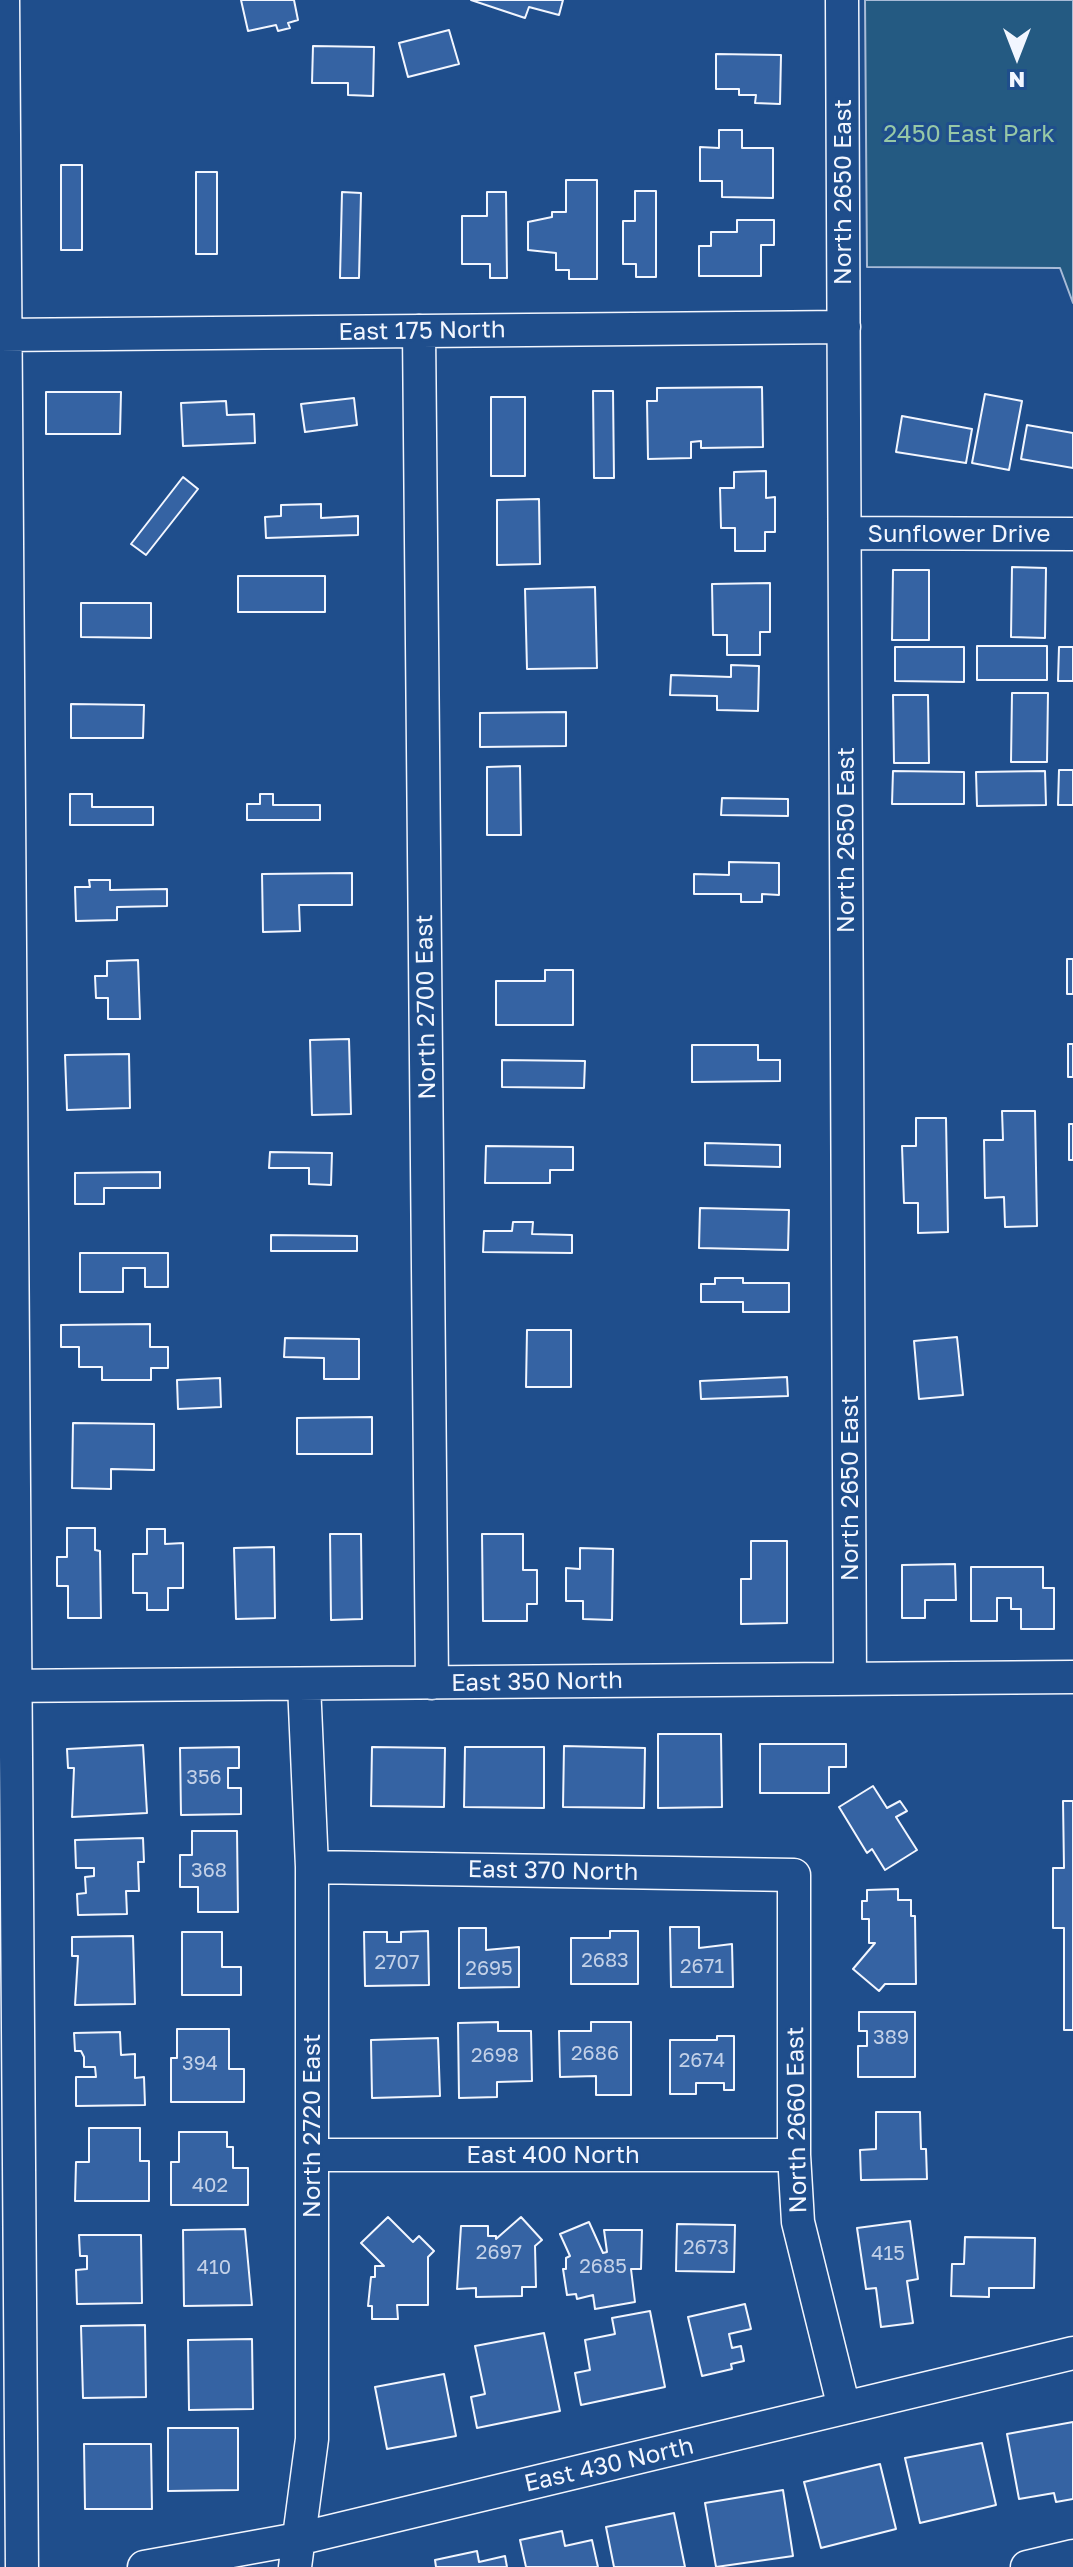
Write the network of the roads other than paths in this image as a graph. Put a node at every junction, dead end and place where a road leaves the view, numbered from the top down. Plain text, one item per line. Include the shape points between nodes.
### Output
1 (3, 0) edge
2 (842, 0) edge
3 (844, 327) junction
4 (419, 331) junction
5 (3, 335) edge
6 (845, 533) junction
7 (1073, 534) edge
8 (1073, 1677) edge
9 (850, 1679) junction
10 (432, 1683) junction
11 (304, 1684) junction
12 (7, 1686) edge
13 (312, 1867) junction
14 (794, 1875) joint
15 (8, 1990) edge
16 (312, 2155) junction
17 (794, 2155) junction
18 (10, 2293) edge
19 (1073, 2353) edge
20 (844, 2408) junction
21 (296, 2553) edge
22 (1073, 2556) edge
23 (22, 2567) edge
24 (144, 2567) edge
25 (1027, 2567) edge

1 - 5 street
2 - 3 street, North 2650 East
3 - 4 street, East 175 North
3 - 6 street, North 2650 East
4 - 5 street, East 175 North
4 - 10 street, North 2700 East
5 - 12 street
6 - 7 street, Sunflower Drive
6 - 9 street, North 2650 East
8 - 9 street, East 350 North
9 - 10 street, East 350 North
10 - 11 street, East 350 North
11 - 12 street, East 350 North
11 - 13 street, North 2720 East
12 - 15 street
13 - 14 street, East 370 North
13 - 16 street, North 2720 East
14 - 17 street, North 2660 East
15 - 18 street
16 - 17 street, East 400 North
16 - 21 street, North 2720 East via 312,2439
17 - 20 street, North 2660 East via 798,2222
18 - 23 street
19 - 20 street, East 430 North
20 - 21 street, East 430 North
21 - 24 street, East 430 North
22 - 25 street

